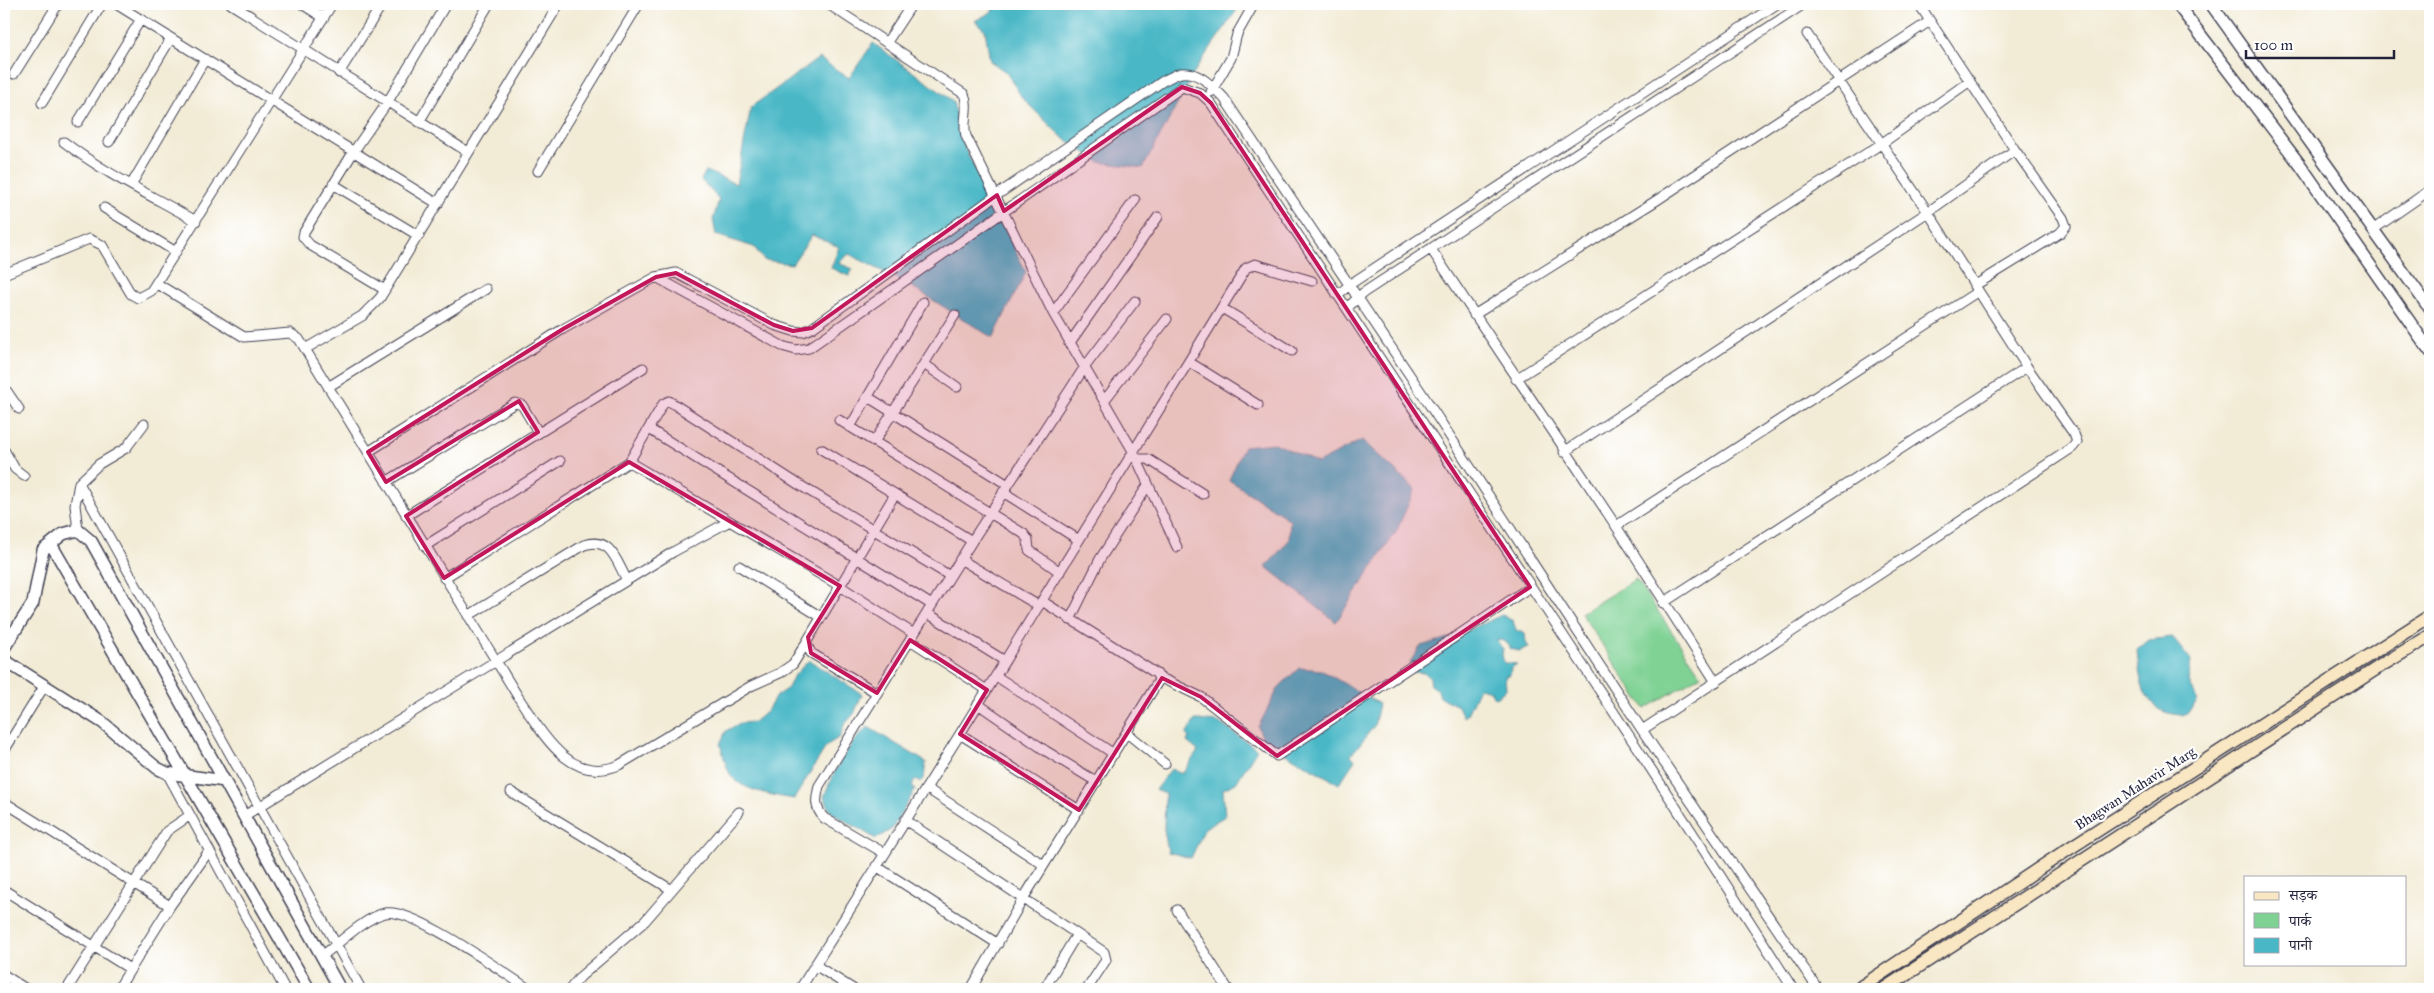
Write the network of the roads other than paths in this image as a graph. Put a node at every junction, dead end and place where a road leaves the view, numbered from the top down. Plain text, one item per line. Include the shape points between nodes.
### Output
1 (58, 4) edge
2 (102, 4) edge
3 (116, 4) edge
4 (230, 4) edge
5 (302, 4) edge
6 (332, 4) edge
7 (382, 4) edge
8 (446, 4) edge
9 (489, 4) edge
10 (559, 4) edge
11 (639, 4) edge
12 (828, 4) edge
13 (912, 4) edge
14 (1254, 4) edge
15 (1777, 4) edge
16 (1804, 4) edge
17 (1919, 4) edge
18 (2177, 4) edge
19 (2211, 4) edge
20 (324, 18) junction
21 (141, 19) junction
22 (1930, 21) junction
23 (1807, 34) dead end
24 (171, 38) junction
25 (887, 42) junction
26 (303, 50) junction
27 (206, 59) junction
28 (339, 73) junction
29 (14, 74) dead end
30 (1839, 80) junction
31 (1970, 82) junction
32 (1214, 88) junction
33 (1207, 99) junction
34 (272, 100) junction
35 (42, 103) dead end
36 (387, 103) junction
37 (78, 122) dead end
38 (418, 122) junction
39 (64, 142) dead end
40 (109, 142) dead end
41 (1881, 144) junction
42 (2015, 150) junction
43 (354, 151) junction
44 (468, 152) junction
45 (538, 171) dead end
46 (333, 184) junction
47 (131, 185) junction
48 (2430, 190) edge
49 (997, 195) junction
50 (1135, 200) dead end
51 (438, 204) junction
52 (104, 208) dead end
53 (1004, 211) junction
54 (1928, 212) junction
55 (1158, 218) dead end
56 (196, 221) junction
57 (2374, 228) junction
58 (419, 236) junction
59 (1431, 249) junction
60 (176, 252) junction
61 (4, 274) edge
62 (656, 277) junction
63 (1312, 281) dead end
64 (156, 283) junction
65 (1349, 286) junction
66 (486, 289) dead end
67 (1975, 289) junction
68 (385, 290) junction
69 (1337, 295) junction
70 (1358, 299) junction
71 (1135, 301) dead end
72 (923, 302) dead end
73 (1222, 308) junction
74 (1346, 308) junction
75 (2430, 310) edge
76 (1053, 313) junction
77 (955, 315) dead end
78 (1474, 315) junction
79 (1167, 319) dead end
80 (1069, 344) junction
81 (305, 348) junction
82 (1292, 351) dead end
83 (2430, 351) edge
84 (1189, 362) junction
85 (924, 364) junction
86 (642, 368) dead end
87 (1084, 368) junction
88 (2027, 368) junction
89 (1516, 379) junction
90 (4, 387) edge
91 (328, 387) junction
92 (957, 387) dead end
93 (868, 397) junction
94 (1104, 401) junction
95 (1258, 405) dead end
96 (19, 409) dead end
97 (893, 413) junction
98 (838, 420) dead end
99 (144, 424) dead end
100 (850, 427) junction
101 (649, 429) junction
102 (538, 432) junction
103 (874, 442) junction
104 (821, 449) dead end
105 (4, 450) edge
106 (368, 452) junction
107 (1564, 452) junction
108 (1135, 455) junction
109 (560, 461) dead end
110 (629, 462) junction
111 (24, 476) dead end
112 (79, 482) junction
113 (386, 482) junction
114 (1148, 485) junction
115 (1006, 488) junction
116 (895, 494) junction
117 (1203, 494) dead end
118 (990, 514) junction
119 (406, 516) junction
120 (728, 522) junction
121 (1616, 526) junction
122 (78, 530) junction
123 (873, 530) junction
124 (972, 540) junction
125 (1079, 540) junction
126 (52, 544) junction
127 (425, 546) junction
128 (1177, 547) dead end
129 (856, 557) junction
130 (960, 559) junction
131 (739, 566) dead end
132 (1060, 572) junction
133 (950, 576) junction
134 (444, 578) junction
135 (627, 580) junction
136 (840, 586) junction
137 (1530, 587) junction
138 (1663, 603) junction
139 (1040, 604) junction
140 (930, 609) junction
141 (468, 616) junction
142 (2430, 616) edge
143 (821, 617) junction
144 (1070, 620) junction
145 (2430, 636) edge
146 (912, 637) junction
147 (806, 643) junction
148 (4, 648) edge
149 (4, 660) edge
150 (496, 660) junction
151 (1005, 661) junction
152 (996, 676) junction
153 (1159, 677) junction
154 (1716, 682) junction
155 (45, 685) junction
156 (987, 690) junction
157 (877, 693) junction
158 (978, 704) junction
159 (1642, 730) junction
160 (1127, 733) junction
161 (960, 734) junction
162 (4, 751) edge
163 (1114, 754) junction
164 (1165, 764) dead end
165 (167, 773) junction
166 (184, 775) junction
167 (225, 782) junction
168 (1097, 782) junction
169 (926, 788) junction
170 (511, 792) dead end
171 (4, 802) edge
172 (259, 807) junction
173 (1079, 810) junction
174 (739, 812) dead end
175 (190, 816) junction
176 (244, 816) junction
177 (905, 820) junction
178 (209, 851) junction
179 (884, 853) junction
180 (1044, 865) junction
181 (876, 866) junction
182 (134, 884) junction
183 (4, 890) edge
184 (672, 890) junction
185 (1023, 899) junction
186 (170, 906) junction
187 (1177, 910) dead end
188 (1077, 934) junction
189 (998, 944) junction
190 (94, 946) junction
191 (336, 946) junction
192 (322, 956) junction
193 (815, 965) junction
194 (130, 969) junction
195 (4, 975) edge
196 (26, 989) edge
197 (67, 989) edge
198 (118, 989) edge
199 (286, 989) edge
200 (309, 989) edge
201 (340, 989) edge
202 (361, 989) edge
203 (529, 989) edge
204 (570, 989) edge
205 (800, 989) edge
206 (853, 989) edge
207 (971, 989) edge
208 (1044, 989) edge
209 (1087, 989) edge
210 (1228, 989) edge
211 (1793, 989) edge
212 (1818, 989) edge
213 (1858, 989) edge
214 (1884, 989) edge

1 - 29 street
2 - 35 street
3 - 21 street
4 - 26 street
5 - 20 street
6 - 20 street
7 - 28 street
8 - 36 street
9 - 38 street
10 - 44 street
11 - 45 street
12 - 25 street
13 - 25 street
14 - 32 street
15 - 65 street
16 - 59 street
17 - 22 street
18 - 83 street via 2312,181
19 - 57 street
20 - 26 street
21 - 24 street
21 - 37 street
22 - 30 street
22 - 31 street
23 - 30 street
24 - 27 street
24 - 40 street
25 - 49 street via 964,94 966,136
26 - 28 street
26 - 34 street
27 - 34 street
27 - 47 street
28 - 36 street
30 - 41 street
30 - 78 street
31 - 41 street
31 - 42 street
32 - 33 street
32 - 49 street via 1191,74 1181,73 1162,81
32 - 65 street via 1224,98
33 - 53 street via 1182,87
33 - 69 street
34 - 43 street
34 - 56 street
36 - 38 street
36 - 43 street
38 - 44 street
39 - 47 street
41 - 54 street
41 - 89 street
42 - 54 street
42 - 67 street via 2066,226
43 - 46 street
43 - 51 street
44 - 51 street
46 - 58 street
46 - 68 street via 308,224 304,237 310,245
47 - 56 street
48 - 57 street
49 - 53 street
49 - 62 street via 803,332 774,325 676,272
50 - 76 street
51 - 58 street
52 - 60 street
53 - 62 street via 809,348 796,350 782,346
53 - 76 street
54 - 67 street
54 - 107 street
55 - 80 street
56 - 60 street
57 - 75 street
58 - 68 street
59 - 70 street
59 - 78 street
60 - 64 street
61 - 64 street via 90,239 102,245 126,288 134,296 146,295
62 - 106 street via 563,329
63 - 73 street via 1255,264 1246,268
64 - 81 street via 244,338 290,333
65 - 69 street
65 - 70 street
66 - 91 street
67 - 88 street
67 - 121 street
68 - 81 street via 362,316
69 - 74 street
70 - 74 street
70 - 159 street
71 - 87 street
72 - 93 street
73 - 82 street
73 - 84 street
74 - 137 street
76 - 80 street
77 - 85 street
78 - 89 street
79 - 94 street
80 - 87 street
81 - 91 street
84 - 95 street
84 - 108 street
85 - 92 street
85 - 97 street
86 - 102 street
87 - 94 street
87 - 115 street
88 - 138 street
88 - 154 street via 2074,434 2075,446
89 - 107 street
90 - 96 street
91 - 106 street
93 - 97 street
93 - 100 street
94 - 108 street
97 - 103 street
97 - 115 street
98 - 100 street
99 - 112 street via 126,448 99,464
100 - 103 street
101 - 110 street
101 - 123 street via 662,404 672,402
101 - 129 street
102 - 113 street via 522,405 515,403
102 - 119 street
103 - 118 street
104 - 116 street
105 - 111 street
106 - 113 street
107 - 121 street
108 - 114 street
108 - 117 street via 1148,459
108 - 125 street
109 - 127 street
110 - 120 street
110 - 134 street
112 - 122 street via 75,505
112 - 172 street
113 - 119 street
114 - 128 street
114 - 144 street via 1100,559
115 - 118 street
115 - 125 street
116 - 123 street
116 - 124 street
118 - 124 street
118 - 132 street via 1024,534 1029,550
119 - 127 street
120 - 135 street
120 - 136 street
121 - 138 street
122 - 126 street via 63,534
122 - 167 street via 91,541
123 - 129 street
123 - 133 street
124 - 130 street
125 - 132 street
126 - 148 street via 43,550 33,603
126 - 166 street
127 - 134 street
129 - 136 street
129 - 140 street
130 - 133 street
130 - 139 street
131 - 143 street
132 - 139 street
133 - 140 street
134 - 141 street
135 - 141 street via 610,550 595,542 584,545
135 - 150 street
136 - 143 street
136 - 146 street
137 - 153 street via 1277,756 1201,697
137 - 211 street
138 - 154 street
139 - 144 street
139 - 151 street
140 - 146 street
140 - 151 street
141 - 150 street
142 - 213 main road, Bhagwan Mahavir Marg
143 - 147 street
144 - 153 street
145 - 214 main road
146 - 156 street
146 - 157 street
147 - 150 street via 793,664 780,673 751,686 619,765 603,770 578,765 556,751
147 - 157 street via 811,653
149 - 155 street
150 - 172 street
151 - 152 street
152 - 156 street
152 - 163 street
153 - 160 street via 1158,685
154 - 159 street
155 - 162 street
155 - 165 street via 108,726
156 - 158 street
157 - 179 street via 829,768 819,786 816,801 818,812 824,818
158 - 161 street
158 - 168 street
159 - 212 street
160 - 163 street
160 - 164 street
161 - 169 street
161 - 173 street
163 - 168 street
165 - 166 street
165 - 175 street
166 - 167 street
166 - 200 street
167 - 176 street
168 - 173 street
169 - 177 street
169 - 180 street
170 - 184 street
171 - 182 street
172 - 176 street
172 - 191 street
173 - 180 street
174 - 184 street
175 - 178 street
175 - 182 street via 167,831
176 - 192 street
177 - 179 street
177 - 185 street
178 - 186 street
178 - 199 street
179 - 181 street
180 - 185 street
181 - 189 street
181 - 193 street
182 - 186 street
182 - 190 street
183 - 190 street
184 - 204 street via 645,921
185 - 188 street
185 - 189 street
186 - 194 street
187 - 210 street
188 - 208 street
188 - 209 street via 1106,956
189 - 207 street
190 - 194 street
190 - 197 street
191 - 192 street
191 - 202 street
191 - 203 street via 380,914 403,914 442,934
192 - 201 street
193 - 205 street
193 - 206 street
194 - 198 street
195 - 196 street

